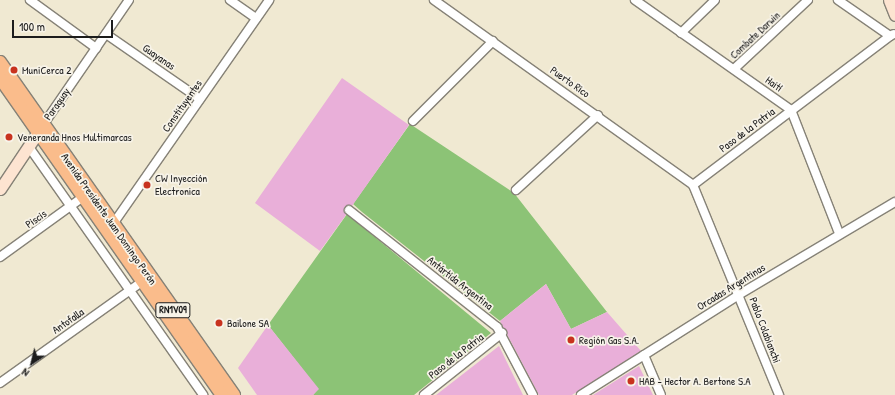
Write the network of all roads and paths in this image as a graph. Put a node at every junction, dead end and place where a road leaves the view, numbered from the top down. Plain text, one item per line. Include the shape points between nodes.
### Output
1 (30, 0) edge
2 (129, 0) edge
3 (230, 0) edge
4 (269, 0) edge
5 (434, 0) edge
6 (635, 0) edge
7 (715, 0) edge
8 (808, 0) edge
9 (838, 0) edge
10 (889, 0) edge
11 (895, 15) edge
12 (256, 18) junction
13 (681, 33) junction
14 (106, 34) junction
15 (893, 35) edge
16 (493, 41) junction
17 (96, 48) junction
18 (0, 62) edge
19 (734, 69) junction
20 (0, 78) edge
21 (200, 99) junction
22 (791, 110) junction
23 (598, 115) junction
24 (413, 121) dead end
25 (40, 128) junction
26 (29, 147) junction
27 (693, 185) junction
28 (0, 189) edge
29 (516, 190) dead end
30 (84, 197) junction
31 (895, 202) edge
32 (71, 207) junction
33 (349, 210) dead end
34 (113, 224) junction
35 (839, 233) junction
36 (0, 257) edge
37 (143, 281) junction
38 (130, 291) junction
39 (740, 294) junction
40 (502, 333) junction
41 (644, 355) junction
42 (0, 383) edge
43 (203, 395) edge
44 (222, 395) edge
45 (234, 395) edge
46 (424, 395) edge
47 (533, 395) edge
48 (581, 395) edge
49 (662, 395) edge
50 (779, 395) edge

1 - 17 street
2 - 14 street, Paraguay
3 - 12 street
4 - 12 street, Constituyentes
5 - 16 street, Puerto Rico
6 - 13 street, Haití
7 - 13 street
8 - 19 street, Combate Darwin
9 - 15 street
10 - 11 main road
12 - 21 street, Constituyentes
13 - 19 street, Haití
14 - 17 street, Paraguay
14 - 21 street, Guayanas
15 - 22 street, Paso de la Patria
16 - 23 street, Puerto Rico
16 - 24 street
17 - 25 street, Paraguay
18 - 25 main road, Avenida Presidente Juan Domingo Perón / RN1V09
19 - 22 street, Haití
20 - 25 main road, Avenida Presidente Juan Domingo Perón / RN1V09
21 - 34 street, Constituyentes
22 - 27 street, Paso de la Patria
22 - 35 street
23 - 27 street, Puerto Rico
23 - 29 street
25 - 26 main road, Paraguay
25 - 30 main road, Avenida Presidente Juan Domingo Perón / RN1V09
25 - 34 main road, Avenida Presidente Juan Domingo Perón / RN1V09
26 - 28 main road, Paraguay
26 - 32 street
27 - 39 street, Pablo Colabianchi
30 - 32 street, Piscis
30 - 37 main road, Avenida Presidente Juan Domingo Perón / RN1V09
31 - 35 street, Orcadas Argentinas
32 - 36 street, Piscis
32 - 38 street
33 - 40 street, Antártida Argentina
34 - 45 main road, Avenida Presidente Juan Domingo Perón / RN1V09
35 - 39 street, Orcadas Argentinas
37 - 38 street, Antofalla
37 - 44 main road, Avenida Presidente Juan Domingo Perón / RN1V09
38 - 42 street, Antofalla
38 - 43 street
39 - 41 street, Orcadas Argentinas
39 - 50 street, Pablo Colabianchi
40 - 46 street, Paso de la Patria
40 - 47 street, Antártida Argentina
41 - 48 street, Orcadas Argentinas
41 - 49 street

